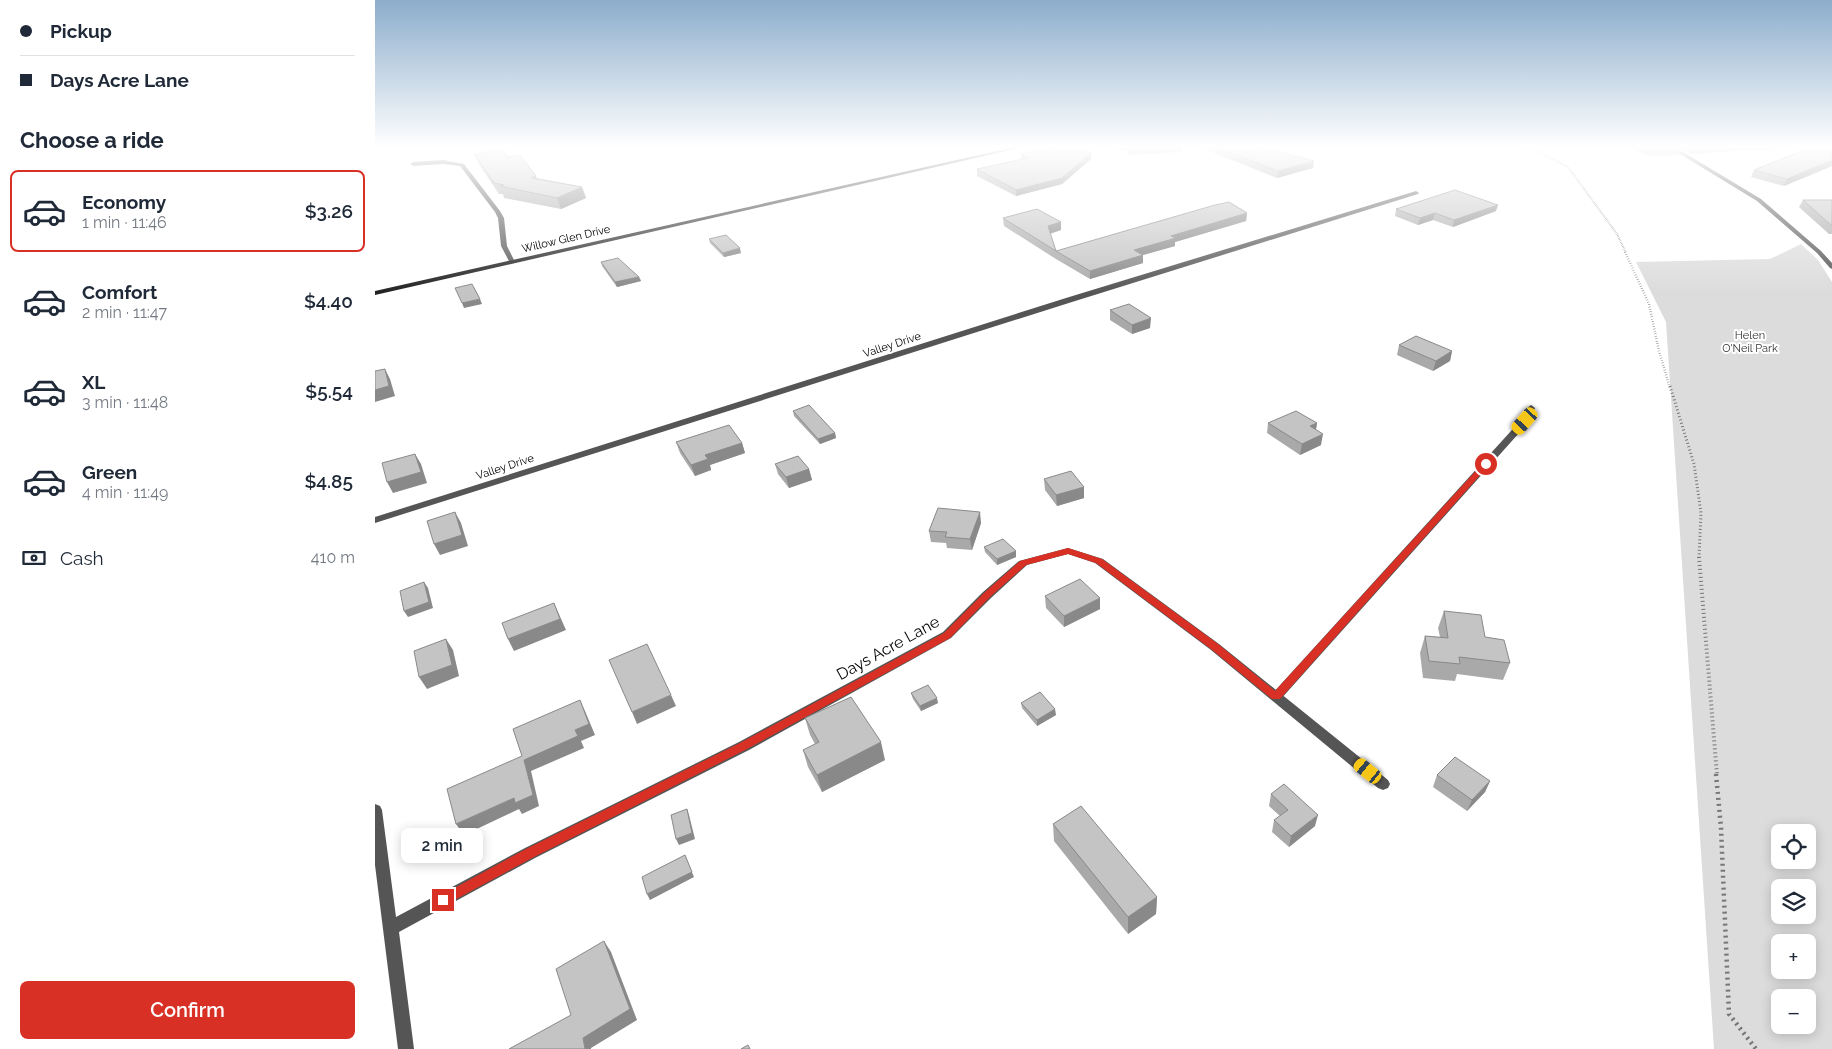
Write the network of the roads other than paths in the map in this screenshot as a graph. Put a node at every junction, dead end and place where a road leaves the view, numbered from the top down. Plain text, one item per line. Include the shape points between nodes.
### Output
1 (486, 195) edge
2 (809, 195) edge
3 (1410, 195) edge
4 (1751, 195) edge
5 (512, 262) junction
6 (1832, 267) edge
7 (375, 293) edge
8 (1531, 408) dead end
9 (375, 520) edge
10 (1276, 696) junction
11 (1383, 784) dead end
12 (375, 810) edge
13 (390, 929) junction
14 (406, 1049) edge

1 - 5 street via 498,212 504,246
2 - 5 main road, Willow Glen Drive
3 - 9 street, Valley Drive
4 - 6 street via 1819,252
5 - 7 main road, Willow Glen Drive
8 - 10 street via 1525,421
10 - 11 street, Days Acre Lane
10 - 13 street, Days Acre Lane via 1099,561 1068,551 1023,563 947,635 744,746 530,853
12 - 13 street
13 - 14 street

